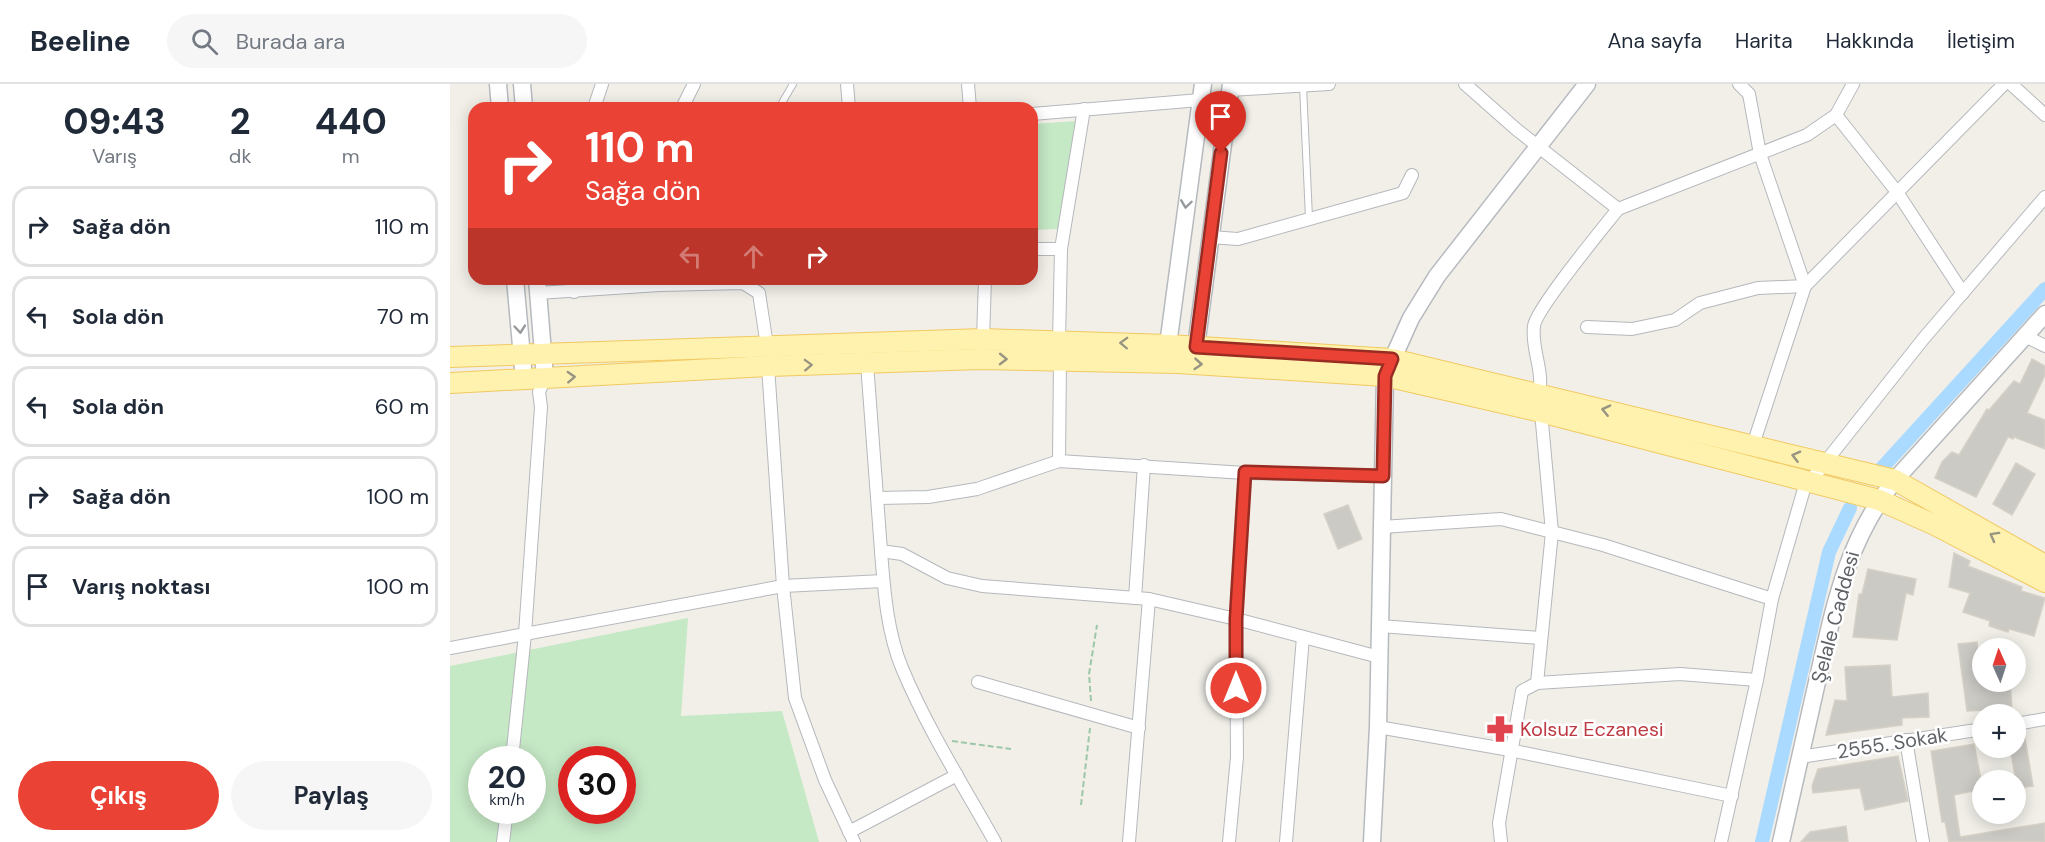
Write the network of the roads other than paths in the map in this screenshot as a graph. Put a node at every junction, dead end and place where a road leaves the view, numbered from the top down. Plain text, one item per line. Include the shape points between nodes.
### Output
1 (498, 84) edge
2 (522, 84) edge
3 (602, 84) edge
4 (694, 84) edge
5 (793, 84) edge
6 (847, 84) edge
7 (968, 84) edge
8 (1329, 84) edge
9 (1464, 84) edge
10 (1587, 84) edge
11 (1739, 84) edge
12 (1853, 84) edge
13 (2004, 84) edge
14 (2011, 84) edge
15 (1303, 86) junction
16 (1231, 87) edge
17 (1202, 92) edge
18 (500, 102) edge
19 (524, 102) edge
20 (596, 102) edge
21 (685, 102) edge
22 (782, 102) edge
23 (848, 102) edge
24 (970, 102) edge
25 (1084, 110) junction
26 (1038, 114) edge
27 (1836, 115) junction
28 (2045, 115) edge
29 (1538, 147) junction
30 (1760, 154) junction
31 (1412, 175) dead end
32 (1897, 192) junction
33 (2045, 197) edge
34 (1618, 209) junction
35 (1310, 219) junction
36 (1210, 237) junction
37 (1038, 249) edge
38 (1061, 249) junction
39 (516, 285) edge
40 (574, 285) edge
41 (634, 285) edge
42 (745, 285) edge
43 (985, 285) edge
44 (538, 286) edge
45 (1805, 286) junction
46 (574, 292) junction
47 (1963, 292) junction
48 (2045, 314) edge
49 (1587, 327) dead end
50 (2025, 336) junction
51 (983, 339) junction
52 (1168, 345) junction
53 (767, 346) junction
54 (2045, 346) edge
55 (1196, 347) junction
56 (1060, 350) junction
57 (543, 353) junction
58 (522, 354) junction
59 (450, 357) edge
60 (867, 363) junction
61 (768, 366) junction
62 (1389, 368) junction
63 (524, 379) junction
64 (450, 383) edge
65 (542, 385) junction
66 (1540, 403) junction
67 (1753, 445) junction
68 (1059, 461) junction
69 (1825, 464) junction
70 (1144, 465) junction
71 (1245, 472) junction
72 (1383, 476) junction
73 (1895, 480) junction
74 (1811, 481) junction
75 (878, 498) junction
76 (1879, 500) junction
77 (1382, 527) junction
78 (1552, 532) junction
79 (881, 550) junction
80 (2045, 565) edge
81 (883, 581) junction
82 (2045, 582) edge
83 (783, 586) junction
84 (1135, 597) junction
85 (1149, 599) junction
86 (1772, 599) junction
87 (1236, 619) junction
88 (1380, 626) junction
89 (525, 634) junction
90 (1303, 637) junction
91 (1540, 638) junction
92 (450, 648) edge
93 (1379, 657) junction
94 (1757, 680) junction
95 (978, 682) dead end
96 (1537, 683) junction
97 (2045, 719) edge
98 (2026, 722) edge
99 (1378, 727) junction
100 (1138, 728) junction
101 (1972, 731) edge
102 (1906, 740) junction
103 (513, 746) edge
104 (1510, 750) junction
105 (1800, 757) junction
106 (957, 775) junction
107 (1732, 796) junction
108 (505, 824) edge
109 (852, 837) edge
110 (503, 842) edge
111 (995, 842) edge
112 (1130, 842) edge
113 (1229, 842) edge
114 (1286, 842) edge
115 (1372, 842) edge
116 (1501, 842) edge
117 (1721, 842) edge
118 (1781, 842) edge
119 (1923, 842) edge

1 - 18 street
2 - 19 street
3 - 20 street
4 - 21 street
5 - 22 lane
6 - 23 street
7 - 24 street
8 - 15 street
9 - 29 street
10 - 29 street
11 - 30 street via 1749,94
12 - 27 street
13 - 32 street
14 - 28 street
15 - 16 street
15 - 35 lane
16 - 36 street
17 - 25 street
17 -> 52 street
25 - 26 street
25 - 38 street
27 - 30 street via 1807,135
27 - 32 street
29 - 34 street
29 - 62 street via 1437,276 1411,318
30 - 34 street
30 - 45 street
31 - 35 street via 1404,193
32 - 45 street
32 - 47 street
33 - 47 street
34 - 66 street via 1534,324 1542,378
35 - 36 street via 1238,239
36 - 55 street
37 - 38 street
38 - 56 street
39 -> 58 street
40 - 46 street
41 - 46 street
42 - 53 street via 759,293
43 - 51 street
44 - 46 street
44 - 57 street
45 - 49 street via 1758,288 1700,303 1674,320 1632,329
45 - 67 street
47 - 69 street
48 - 50 street, Şelale Caddesi
50 - 54 street
50 - 73 street, Şelale Caddesi
51 - 53 main road
51 - 56 main road
52 - 55 main road
52 -> 56 main road
53 - 57 main road
55 - 62 main road
60 -> 56 main road
56 -> 62 main road via 1178,363
56 - 68 street
57 - 58 main road
57 - 65 street
58 - 59 main road
58 - 63 street
61 -> 60 main road
60 - 75 street
65 -> 61 main road
61 - 83 street
62 - 66 main road
62 - 72 street
63 - 64 main road
63 - 65 main road
65 - 89 street
67 -> 66 main road
66 - 74 main road
66 - 78 street
69 -> 67 main road
68 - 70 street
68 - 75 street via 977,489
69 - 73 main road
69 - 74 street
70 - 71 street
70 - 84 street
71 - 72 street
71 - 87 street
72 - 77 street
73 - 76 street, Şelale Caddesi
80 -> 73 main road
74 - 76 main road
74 - 86 street via 1804,489
75 - 79 street
76 - 82 main road
76 - 105 street, Şelale Caddesi via 1851,550
77 - 78 street via 1500,519
77 - 88 street
78 - 86 street
78 - 91 street
79 - 81 street
79 - 84 street via 902,554 947,578 982,586
81 - 83 street
81 - 106 street via 901,667
83 - 89 street
83 - 109 street via 795,698 825,780
84 - 85 street
85 - 87 street
85 - 100 street
86 - 94 street
87 - 90 street
87 - 113 street via 1237,757
88 - 91 street
88 - 93 street
89 - 92 street
89 - 103 street
90 - 93 street
90 - 114 street
91 - 96 street
93 - 99 street
94 - 96 street via 1680,674
94 - 107 street
95 - 100 street
96 - 104 street via 1522,691
97 - 98 street
99 - 104 street
99 - 115 street
100 - 112 street
101 - 102 street, 2555. Sokak
102 - 105 street, 2555. Sokak
102 - 119 street
104 - 107 street
104 - 116 street via 1499,823
105 - 118 street, Şelale Caddesi
106 - 109 street
106 - 111 street
107 - 117 street
108 - 110 street

